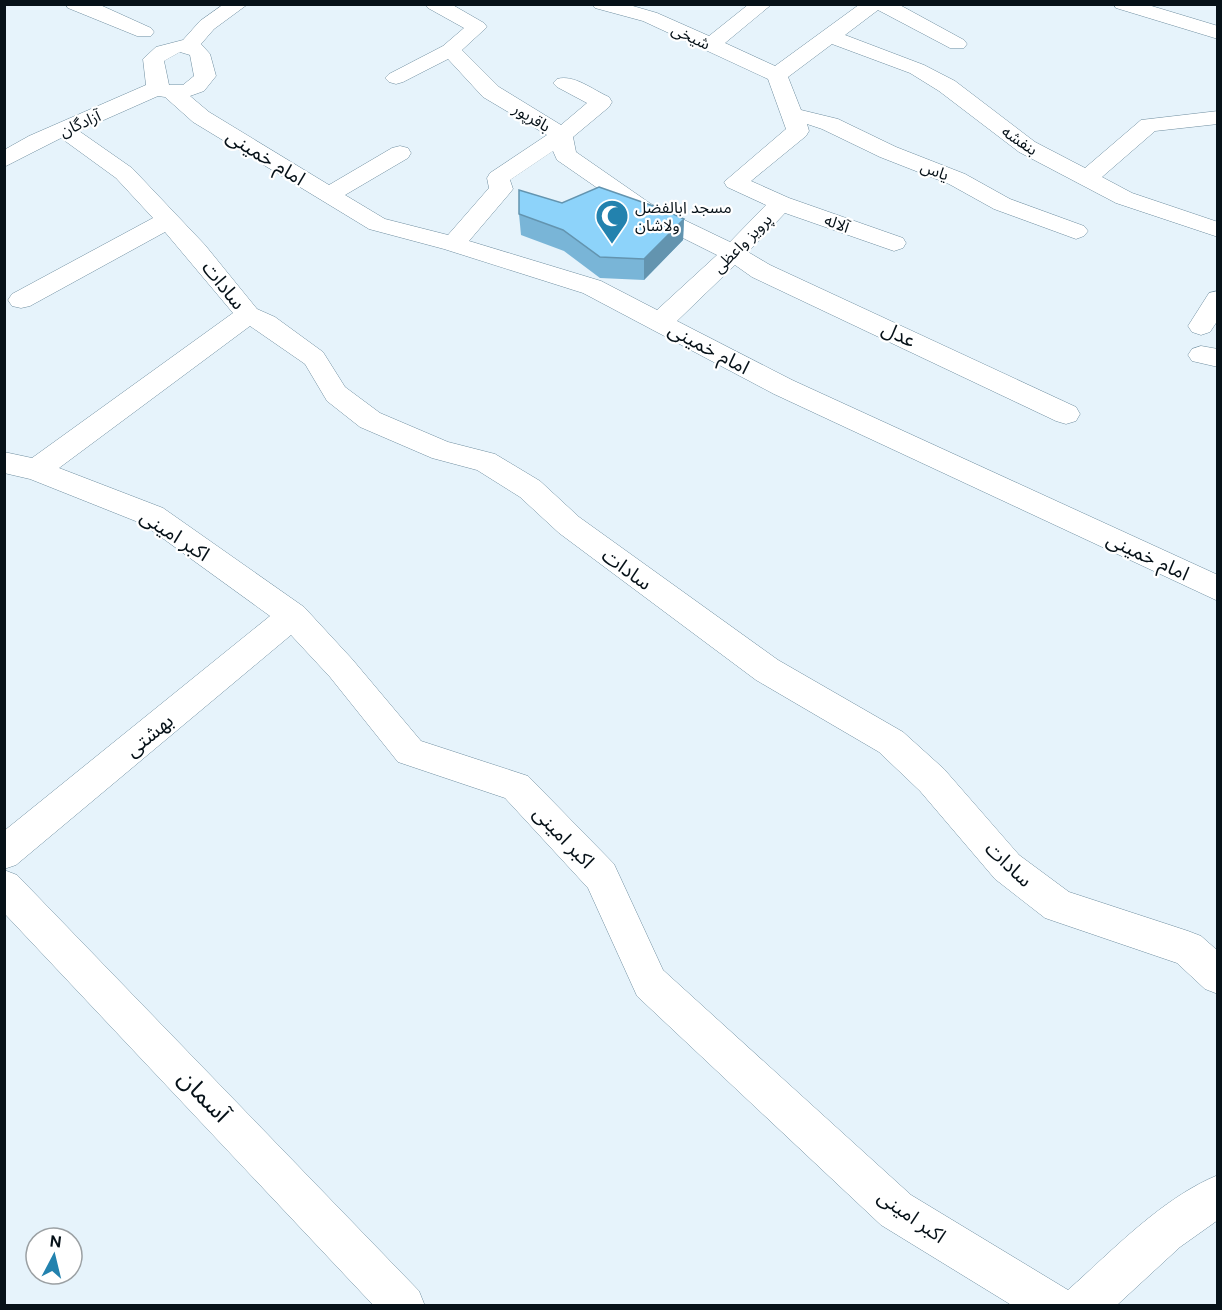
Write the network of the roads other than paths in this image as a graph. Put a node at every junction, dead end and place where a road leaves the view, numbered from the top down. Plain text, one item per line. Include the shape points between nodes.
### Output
1 (75, 4) edge
2 (238, 4) edge
3 (435, 4) edge
4 (602, 4) edge
5 (762, 4) edge
6 (873, 4) edge
7 (882, 4) edge
8 (1123, 4) edge
9 (1218, 33) edge
10 (830, 36) junction
11 (957, 44) dead end
12 (710, 45) junction
13 (172, 50) junction
14 (450, 50) junction
15 (777, 75) junction
16 (396, 78) dead end
17 (564, 83) dead end
18 (198, 86) junction
19 (165, 90) junction
20 (792, 114) junction
21 (201, 117) junction
22 (1218, 117) edge
23 (64, 130) junction
24 (562, 135) junction
25 (400, 153) dead end
26 (4, 160) edge
27 (1087, 178) junction
28 (328, 195) junction
29 (781, 203) junction
30 (168, 220) junction
31 (1218, 230) edge
32 (1076, 231) dead end
33 (894, 243) dead end
34 (453, 244) junction
35 (733, 253) junction
36 (1218, 299) edge
37 (21, 300) dead end
38 (248, 315) junction
39 (660, 322) junction
40 (1201, 326) dead end
41 (1066, 414) dead end
42 (20, 466) edge
43 (1218, 589) edge
44 (293, 616) junction
45 (4, 854) edge
46 (4, 886) edge
47 (1218, 976) edge
48 (1218, 1195) edge
49 (404, 1305) edge
50 (1054, 1305) edge
51 (1083, 1305) edge

1 - 13 street via 144,32
2 - 13 street
3 - 14 street via 477,27
4 - 12 street, شیخی via 650,17
5 - 12 street
6 - 10 street
7 - 11 street
8 - 9 street via 1159,24
10 - 15 street
10 - 27 street, بنفشه via 917,69 947,86 1026,147
12 - 15 street, شیخی
13 - 18 street via 197,49 202,53 205,76
13 - 19 street via 153,64
14 - 16 street
14 - 24 street, باقرپور via 491,92
15 - 20 street, پرویز واعظی
17 - 24 street via 601,102
18 - 19 street
18 - 21 street
19 - 21 street, امام خمینی
19 - 23 street, آزادگان
20 - 29 street, پرویز واعظی via 798,131 735,182
20 - 32 street, یاس via 830,124 957,179 1002,204
21 - 28 street, امام خمینی
22 - 27 street via 1149,125
23 - 26 street, آزادگان
23 - 30 street, سادات via 124,173
24 - 34 street via 498,178 501,189
24 - 35 street, باقرپور via 566,155 643,209
25 - 28 street
27 - 31 street, بنفشه via 1124,198
28 - 34 street, امام خمینی via 377,224
29 - 33 street, آلاله
29 - 35 street, پرویز واعظی
30 - 37 street
30 - 38 street, سادات
34 - 39 street, امام خمینی via 592,287
35 - 39 street, پرویز واعظی
35 - 41 street, عدل via 761,271
36 - 40 street
38 - 42 street
38 - 47 street, سادات via 266,323 314,358 336,394 370,420 442,451 485,461 530,489 569,525 767,670 891,742 932,780 1007,867 1058,906 1188,949
39 - 43 street, امام خمینی via 783,387
42 - 44 street, اکبر امينی via 153,516
44 - 45 street, بهشتی
44 - 50 street, اکبر امينی via 410,752 516,787 601,876 650,982 870,1187 896,1210
46 - 49 street, آسمان
48 - 51 street via 1165,1232

